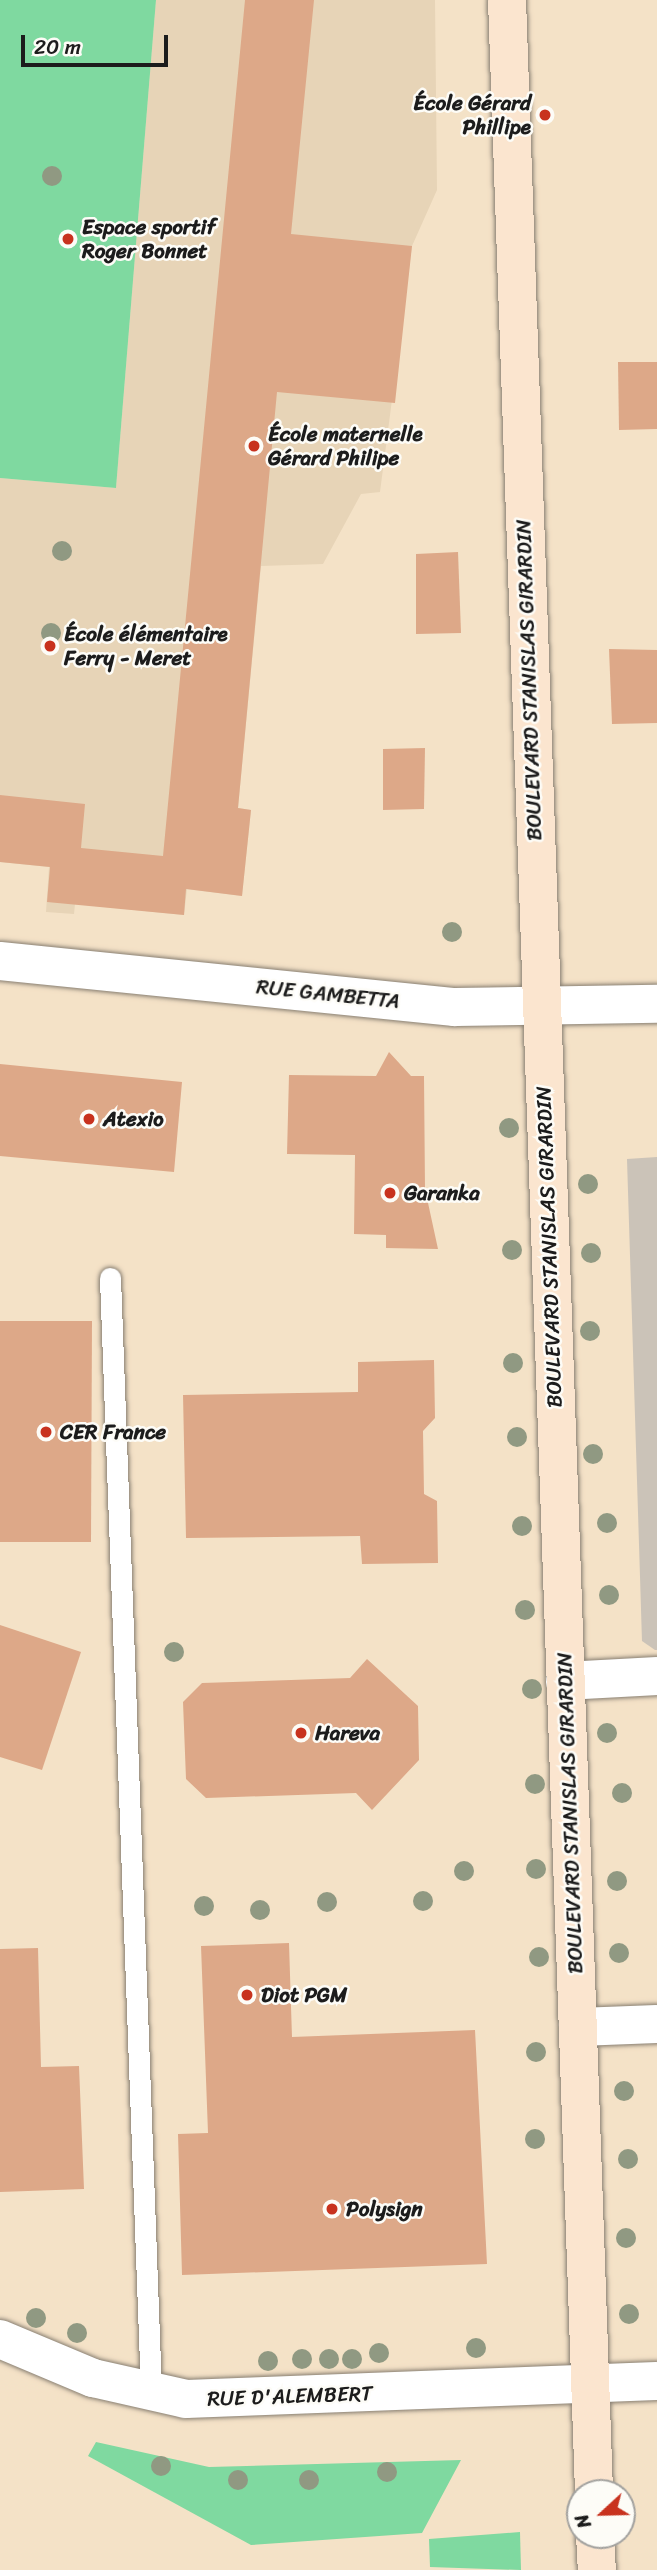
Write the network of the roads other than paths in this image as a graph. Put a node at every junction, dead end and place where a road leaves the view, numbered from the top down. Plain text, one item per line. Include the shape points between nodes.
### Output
1 (507, 0) edge
2 (0, 961) edge
3 (657, 1004) edge
4 (540, 1006) junction
5 (110, 1278) dead end
6 (657, 1676) edge
7 (565, 1681) junction
8 (657, 2024) edge
9 (578, 2027) junction
10 (0, 2339) edge
11 (657, 2381) edge
12 (590, 2387) junction
13 (151, 2392) junction
14 (593, 2479) edge
15 (596, 2549) edge
16 (597, 2570) edge

1 - 4 main road, BOULEVARD STANISLAS GIRARDIN
2 - 4 street, RUE GAMBETTA via 455,1007
3 - 4 street, RUE GAMBETTA
4 - 7 main road, BOULEVARD STANISLAS GIRARDIN
5 - 13 lane
6 - 7 street
7 - 9 main road, BOULEVARD STANISLAS GIRARDIN
8 - 9 street
9 - 12 main road, BOULEVARD STANISLAS GIRARDIN
10 - 13 street, RUE D'ALEMBERT via 93,2378
11 - 12 street, RUE D'ALEMBERT
12 - 13 street, RUE D'ALEMBERT via 186,2399
12 - 14 main road, BOULEVARD STANISLAS GIRARDIN
15 - 16 main road

